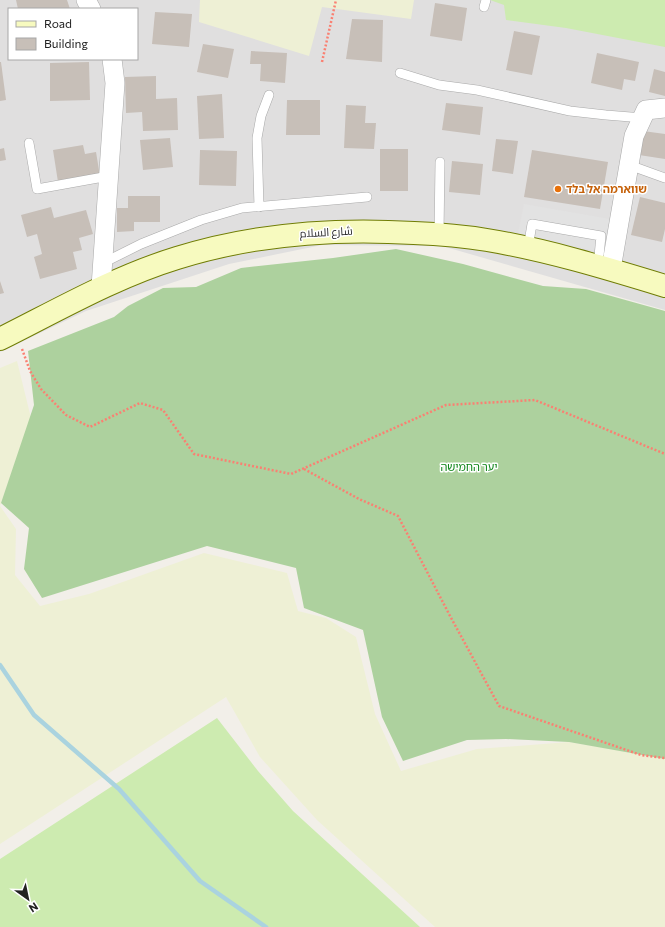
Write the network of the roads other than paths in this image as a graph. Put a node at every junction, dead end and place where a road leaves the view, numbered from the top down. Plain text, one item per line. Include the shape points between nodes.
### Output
1 (112, 60) edge
2 (400, 73) dead end
3 (269, 94) dead end
4 (665, 108) edge
5 (643, 118) junction
6 (29, 143) dead end
7 (440, 162) dead end
8 (628, 165) junction
9 (109, 176) junction
10 (665, 178) edge
11 (367, 197) dead end
12 (259, 207) junction
13 (439, 234) junction
14 (528, 248) junction
15 (103, 263) junction
16 (604, 267) junction
17 (665, 286) edge
18 (101, 287) junction
19 (8, 335) edge

1 - 9 street via 115,83
2 - 5 lane via 439,85 477,90 570,111
3 - 12 lane via 261,116 258,138
4 - 5 street via 646,110
5 - 8 street via 634,136
6 - 9 lane via 37,189
7 - 13 lane
8 - 10 lane
8 - 16 street
9 - 15 street
11 - 12 lane
12 - 15 lane via 242,208 201,220 141,244
13 - 14 main road, شارع السلام
13 - 18 main road, شارع السلام via 356,230 288,235 241,242 176,258
14 - 16 main road, شارع السلام
14 - 16 lane via 532,224 601,236
15 - 18 street
16 - 17 main road, شارع السلام
18 - 19 main road, شارع السلام

